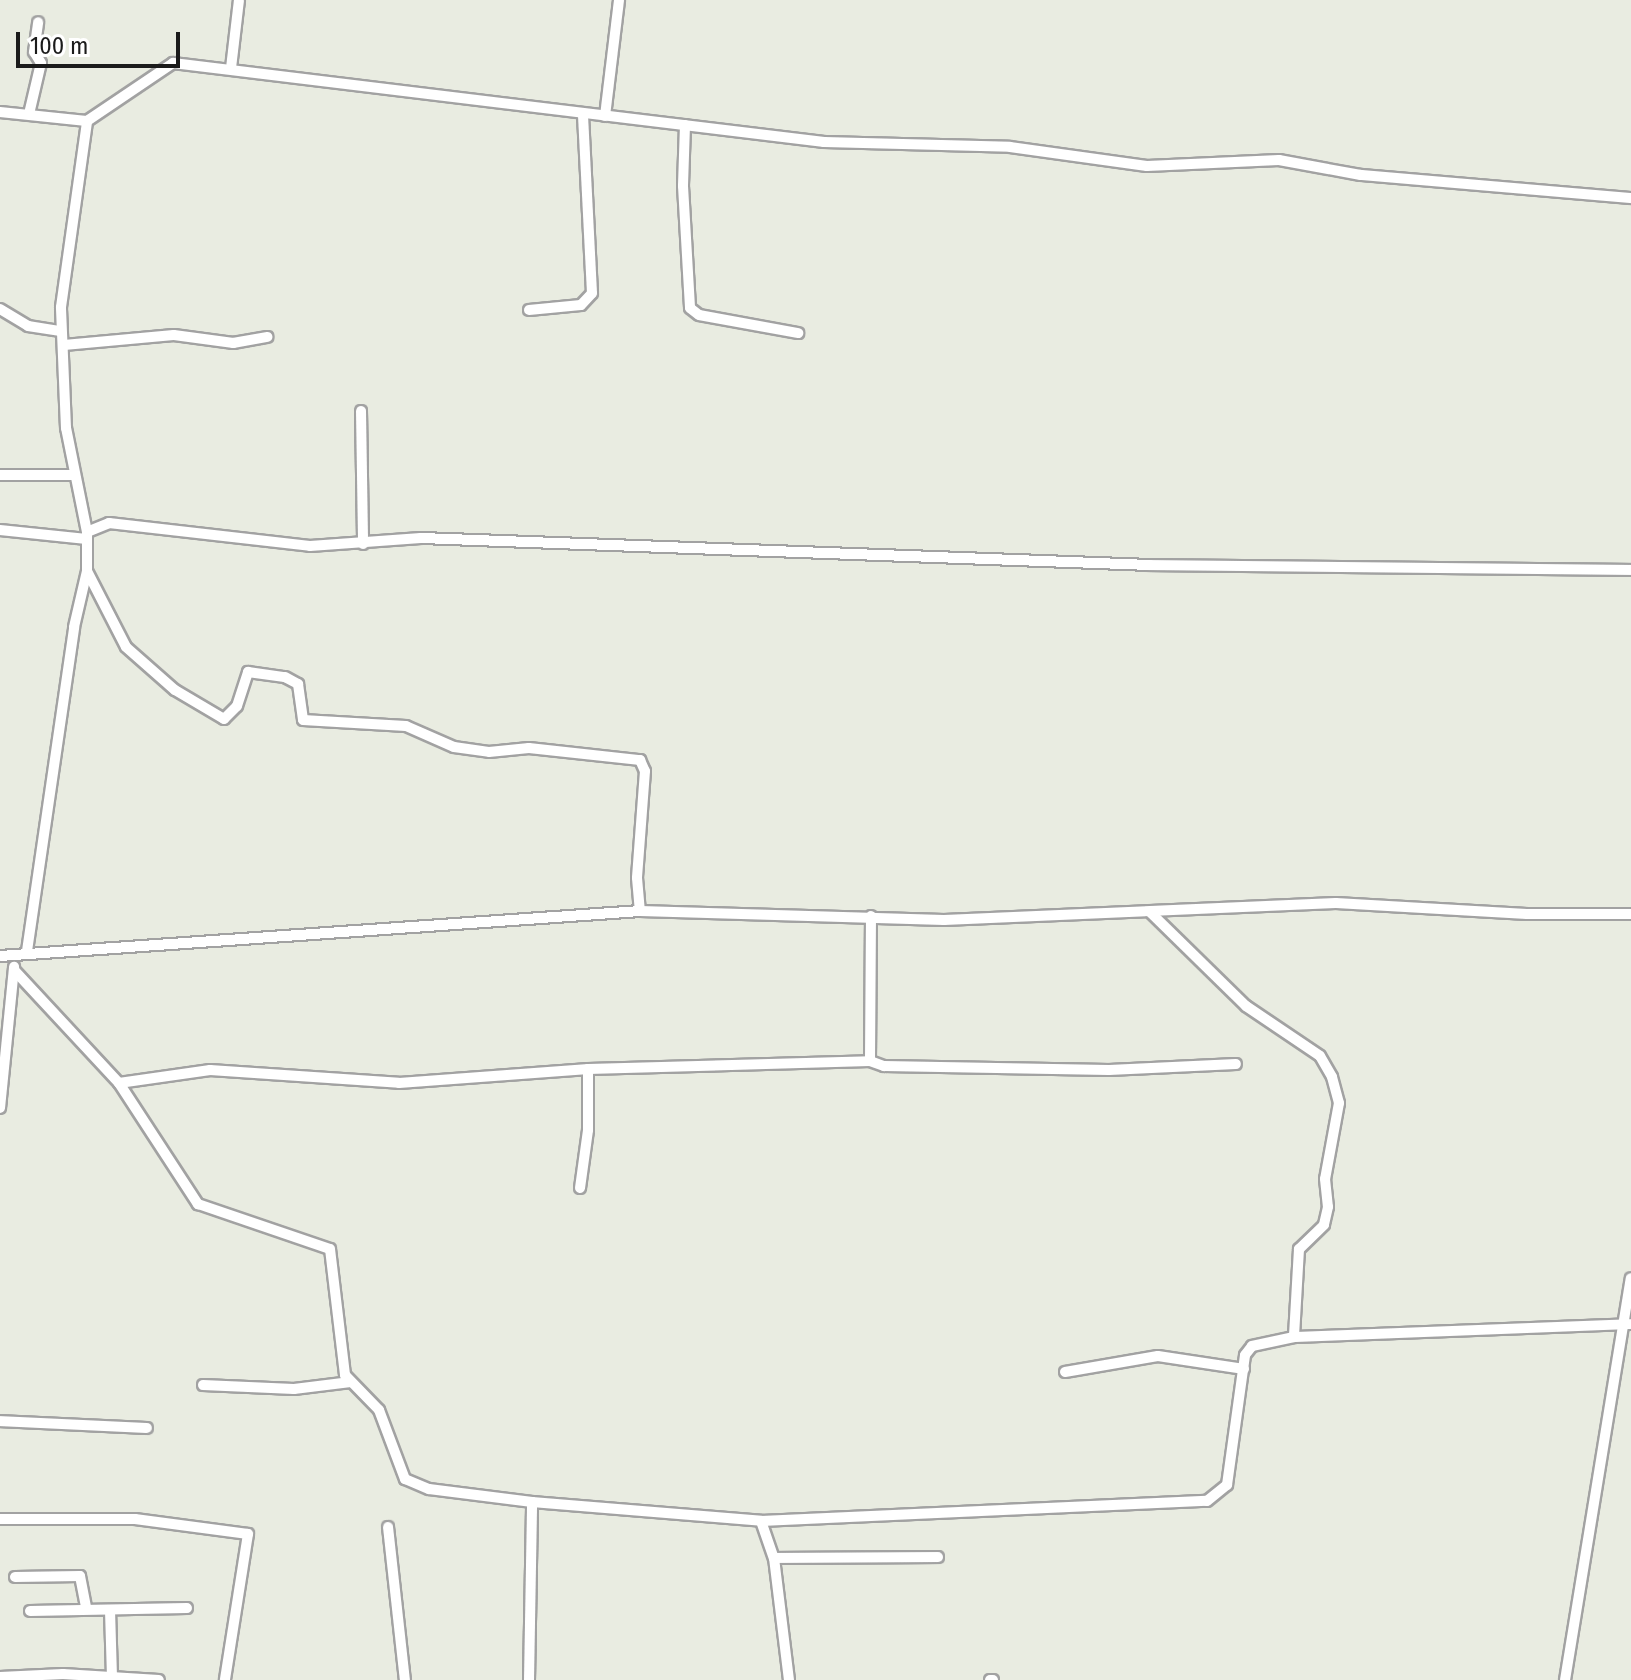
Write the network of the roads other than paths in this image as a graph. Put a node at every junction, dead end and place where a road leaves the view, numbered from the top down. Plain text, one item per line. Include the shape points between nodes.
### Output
1 (239, 0) edge
2 (619, 0) edge
3 (38, 22) dead end
4 (231, 68) junction
5 (0, 112) edge
6 (29, 114) junction
7 (583, 115) junction
8 (605, 116) junction
9 (87, 121) junction
10 (685, 125) junction
11 (1631, 198) edge
12 (0, 309) edge
13 (529, 310) dead end
14 (61, 331) junction
15 (798, 333) dead end
16 (267, 337) dead end
17 (64, 345) junction
18 (361, 411) dead end
19 (0, 475) edge
20 (72, 475) junction
21 (0, 530) edge
22 (87, 541) junction
23 (363, 544) junction
24 (1631, 570) edge
25 (87, 571) junction
26 (640, 911) junction
27 (1150, 912) junction
28 (1631, 914) edge
29 (871, 916) junction
30 (27, 951) junction
31 (16, 954) junction
32 (0, 956) edge
33 (14, 970) junction
34 (870, 1061) junction
35 (1236, 1064) dead end
36 (588, 1069) junction
37 (119, 1083) junction
38 (0, 1108) edge
39 (580, 1188) dead end
40 (1631, 1278) edge
41 (1627, 1323) edge
42 (1294, 1337) junction
43 (1244, 1369) junction
44 (1065, 1372) dead end
45 (351, 1382) junction
46 (203, 1385) dead end
47 (0, 1421) edge
48 (147, 1428) dead end
49 (532, 1502) junction
50 (0, 1519) edge
51 (761, 1521) junction
52 (388, 1527) dead end
53 (938, 1557) dead end
54 (774, 1558) junction
55 (15, 1577) dead end
56 (86, 1608) junction
57 (187, 1608) dead end
58 (110, 1610) junction
59 (30, 1611) dead end
60 (0, 1677) edge
61 (117, 1677) edge
62 (159, 1680) edge
63 (225, 1680) edge
64 (405, 1680) edge
65 (529, 1680) edge
66 (789, 1680) edge
67 (1565, 1680) edge

1 - 4 street
2 - 8 street
3 - 6 street via 34,52 41,63
4 - 7 street
4 - 9 street via 173,63
5 - 6 street
6 - 9 street
7 - 8 street
7 - 13 street via 592,293 581,305
8 - 10 street
9 - 14 street via 67,249
10 - 11 street via 878,147 1010,147 1147,166 1279,160 1349,173
10 - 15 street via 690,308 699,315
12 - 14 street via 28,326
14 - 17 street
16 - 17 street via 233,343 174,335
17 - 20 street
18 - 23 street
19 - 20 street
20 - 22 street
21 - 22 street
22 - 23 street via 109,523 269,544
22 - 25 street
23 - 24 street via 421,538 1149,565
25 - 26 street via 126,647 175,690 224,719 237,706 248,672 298,684 303,720 406,726 454,747 489,752 529,748 640,760 645,771 637,878
25 - 30 street via 74,627
26 - 29 street
26 - 30 street via 71,954
27 - 28 street via 1336,903
27 - 29 street via 944,920
27 - 42 street via 1246,1006 1320,1056 1332,1077 1339,1103 1325,1179 1328,1207 1324,1225 1299,1249
29 - 34 street
30 - 31 street
31 - 32 street
31 - 33 street
33 - 37 street
33 - 38 street
34 - 35 street via 884,1066 1109,1070
34 - 36 street
36 - 37 street via 399,1083 210,1070
36 - 39 street via 588,1130
37 - 45 street via 198,1204 330,1249 341,1359
40 - 41 street
41 - 42 street via 1513,1333
41 - 67 street
42 - 43 street via 1252,1346
43 - 44 street via 1158,1356
43 - 51 street via 1227,1485 1207,1501
45 - 46 street via 294,1389
45 - 49 street via 389,1426 405,1479 429,1489
47 - 48 street
49 - 51 street
49 - 65 street
50 - 63 street via 135,1519 248,1534
51 - 54 street
52 - 64 street
53 - 54 street
54 - 66 street
55 - 56 street via 80,1576
56 - 58 street
56 - 59 street
57 - 58 street
58 - 61 street
60 - 61 street
61 - 62 street

